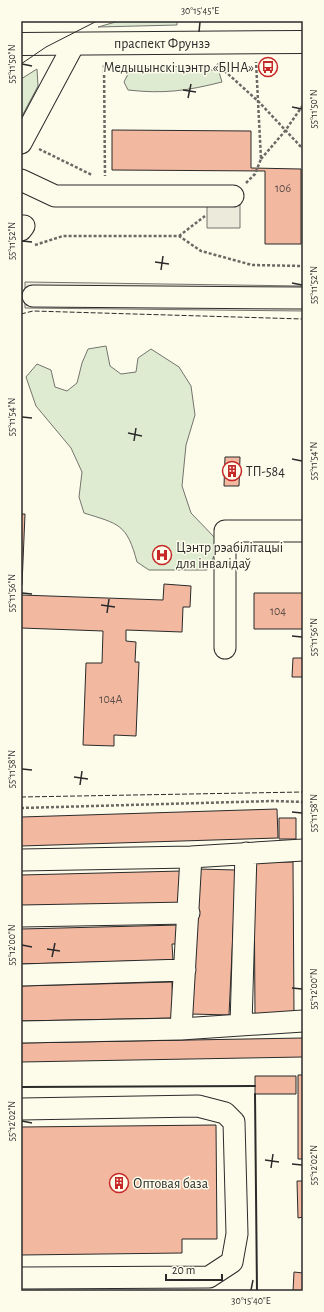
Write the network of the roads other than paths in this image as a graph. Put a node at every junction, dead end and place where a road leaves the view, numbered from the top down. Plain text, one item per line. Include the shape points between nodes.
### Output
1 (303, 42) edge
2 (21, 44) edge
3 (74, 44) junction
4 (27, 145) edge
5 (21, 180) edge
6 (240, 186) road end
7 (33, 296) dead end
8 (303, 298) edge
9 (303, 531) edge
10 (225, 648) dead end
11 (303, 850) edge
12 (246, 853) junction
13 (191, 857) junction
14 (21, 860) edge
15 (189, 913) junction
16 (21, 916) edge
17 (185, 970) junction
18 (21, 975) edge
19 (303, 1021) edge
20 (241, 1025) junction
21 (182, 1028) junction
22 (21, 1032) edge
23 (21, 1109) edge
24 (21, 1278) edge

1 - 3 main road, праспект Фрунзэ
2 - 3 main road, праспект Фрунзэ
3 - 4 lane
5 - 6 lane via 55,196
7 - 8 lane
9 - 10 lane via 225,531
11 - 12 lane
12 - 13 lane
12 - 20 lane
13 - 14 lane
13 - 15 lane
15 - 16 lane
15 - 17 lane
17 - 18 lane
17 - 21 lane
19 - 20 lane
20 - 21 lane
21 - 22 lane
23 - 24 lane via 198,1106 225,1113 234,1122 237,1234 232,1262 209,1277

